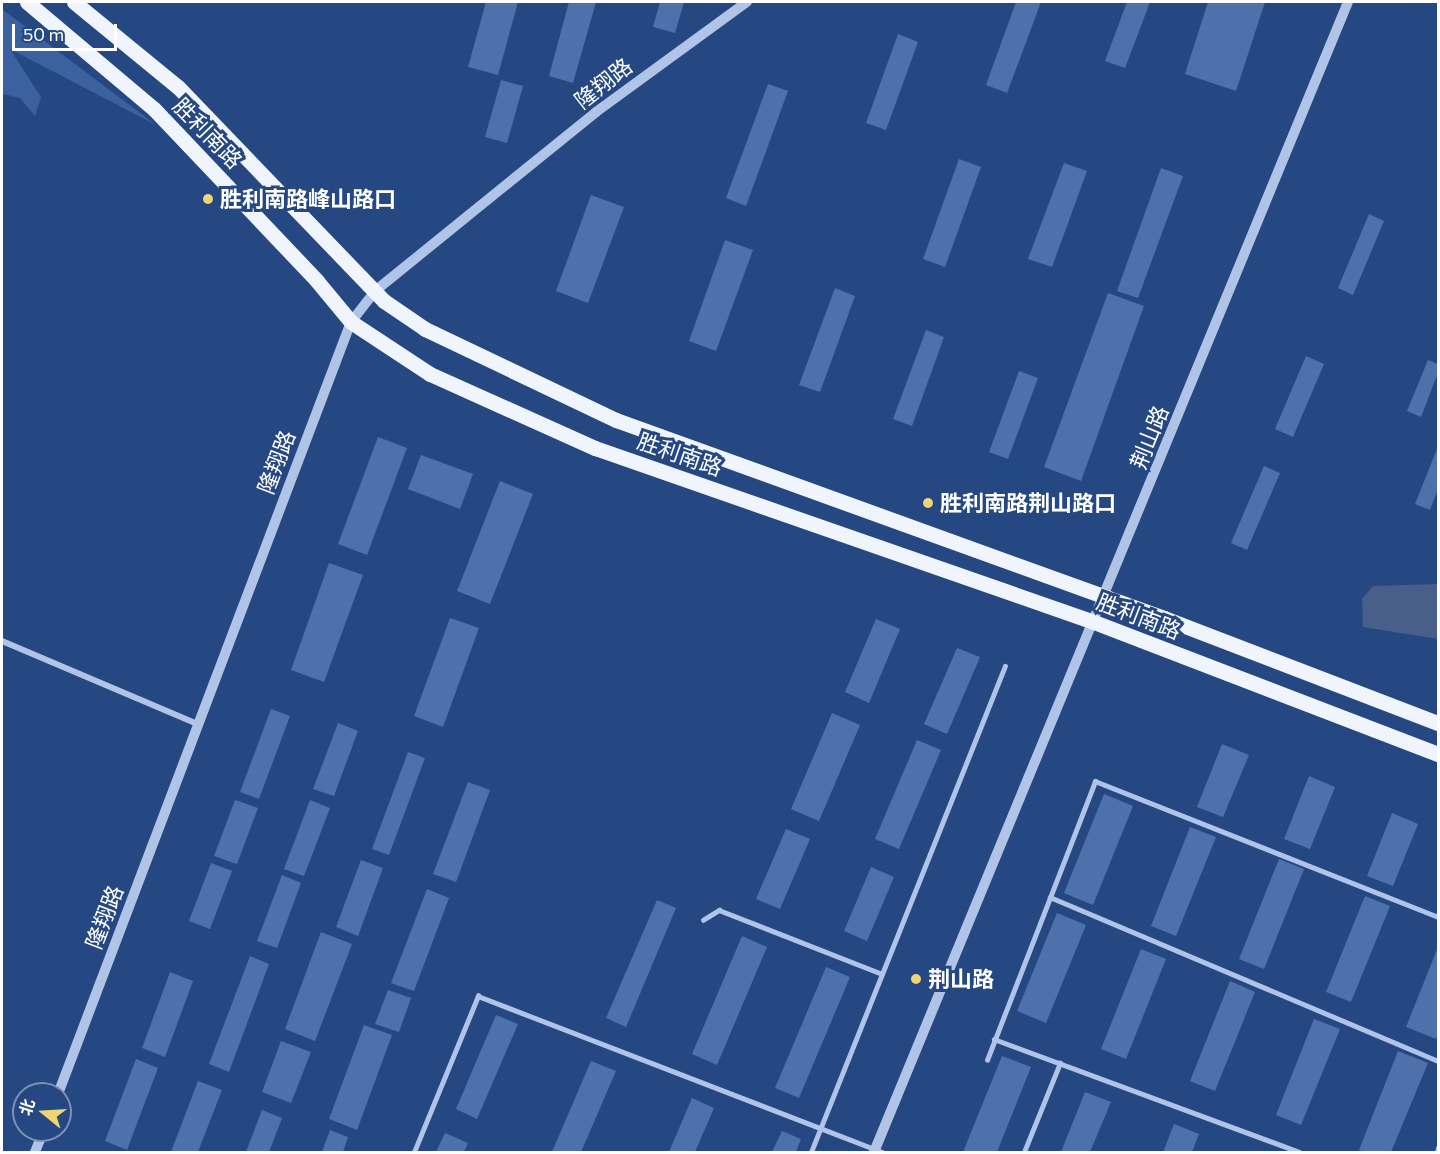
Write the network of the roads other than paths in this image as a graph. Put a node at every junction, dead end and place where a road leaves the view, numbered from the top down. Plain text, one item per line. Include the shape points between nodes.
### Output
1 (27, 2) edge
2 (74, 2) edge
3 (747, 2) edge
4 (1348, 2) edge
5 (375, 291) junction
6 (351, 322) junction
7 (1104, 597) junction
8 (1094, 622) junction
9 (2, 640) edge
10 (1005, 666) dead end
11 (1438, 723) edge
12 (198, 724) junction
13 (1438, 754) edge
14 (1050, 897) junction
15 (1438, 917) edge
16 (703, 920) dead end
17 (882, 974) junction
18 (994, 1039) junction
19 (987, 1060) dead end
20 (1438, 1062) edge
21 (1060, 1063) junction
22 (63, 1082) edge
23 (821, 1128) junction
24 (1438, 1148) edge
25 (414, 1152) edge
26 (811, 1152) edge
27 (877, 1152) edge
28 (1024, 1152) edge
29 (1299, 1152) edge
30 (1437, 1152) edge

1 - 6 main road, 胜利南路 via 154,109 317,280
2 - 5 main road, 胜利南路 via 178,87
3 - 5 street, 隆翔路 via 596,112
4 - 7 street, 荆山路
5 - 6 street, 隆翔路
5 - 7 main road, 胜利南路 via 425,329 616,420
6 - 8 main road, 胜利南路 via 430,374 595,448
6 - 12 street, 隆翔路
7 - 8 street, 荆山路
7 - 11 main road, 胜利南路
8 - 13 main road, 胜利南路
8 - 27 street, 荆山路
9 - 12 street
10 - 17 lane
12 - 22 street, 隆翔路
14 - 15 lane via 1095,781
14 - 18 lane
14 - 20 lane
16 - 17 lane via 719,910
17 - 23 lane
18 - 19 lane
18 - 21 lane
21 - 28 lane
21 - 29 lane
23 - 25 lane via 478,996
23 - 26 lane
23 - 27 lane
24 - 30 lane

